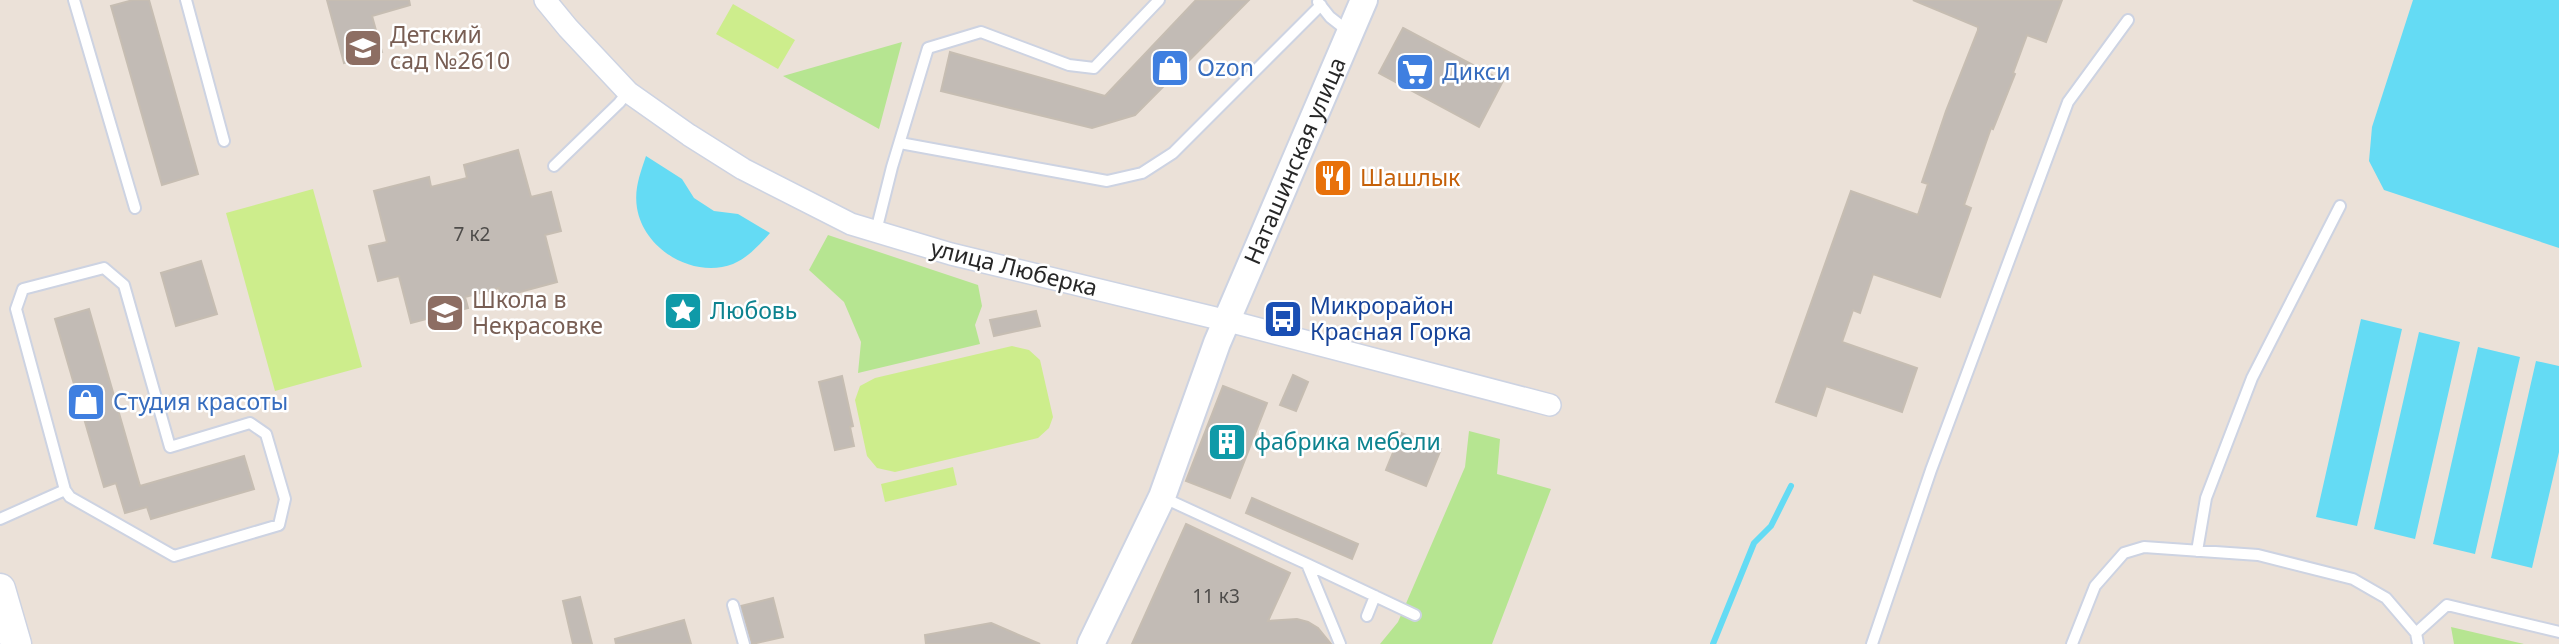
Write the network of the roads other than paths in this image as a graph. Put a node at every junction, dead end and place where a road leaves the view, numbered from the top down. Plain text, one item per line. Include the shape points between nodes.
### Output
1 (74, 0) edge
2 (186, 0) edge
3 (545, 0) edge
4 (1159, 0) edge
5 (1364, 0) edge
6 (1318, 3) edge
7 (2128, 20) dead end
8 (1350, 32) junction
9 (628, 92) junction
10 (224, 141) dead end
11 (900, 143) junction
12 (554, 166) dead end
13 (2340, 206) dead end
14 (135, 208) dead end
15 (876, 231) junction
16 (1227, 321) junction
17 (1550, 405) dead end
18 (65, 490) junction
19 (1162, 497) junction
20 (0, 519) edge
21 (2197, 551) junction
22 (1307, 564) junction
23 (0, 589) edge
24 (1375, 596) junction
25 (733, 605) dead end
26 (1415, 615) dead end
27 (1367, 617) dead end
28 (2559, 632) edge
29 (2417, 639) edge
30 (16, 644) edge
31 (744, 644) edge
32 (1091, 644) edge
33 (1340, 644) edge
34 (1872, 644) edge
35 (2072, 644) edge

1 - 14 lane
2 - 10 lane
3 - 9 street, улица Люберка
4 - 11 lane via 1094,68 1069,65 981,32 928,48
5 - 8 street, Наташинская улица
6 - 8 lane
6 - 11 lane via 1173,153 1142,173 1107,181
7 - 34 lane via 2068,102 1931,470
8 - 16 street, Наташинская улица
9 - 12 lane
9 - 15 street, улица Люберка via 743,169 851,224
11 - 15 lane
13 - 21 lane via 2252,378 2206,498
15 - 16 street, улица Люберка via 951,254
16 - 17 street, улица Люберка
16 - 19 street, Наташинская улица
18 - 18 lane via 16,309 23,289 104,268 124,285 170,447 250,423 266,433 285,499 279,525 174,556
18 - 20 lane
19 - 22 lane
19 - 32 street, Наташинская улица
21 - 29 lane via 2258,555 2353,579 2386,598
21 - 35 lane via 2144,547 2124,553 2095,586
22 - 24 lane
22 - 33 lane
23 - 30 main road
24 - 26 lane
24 - 27 lane
25 - 31 lane
28 - 29 lane via 2447,605

